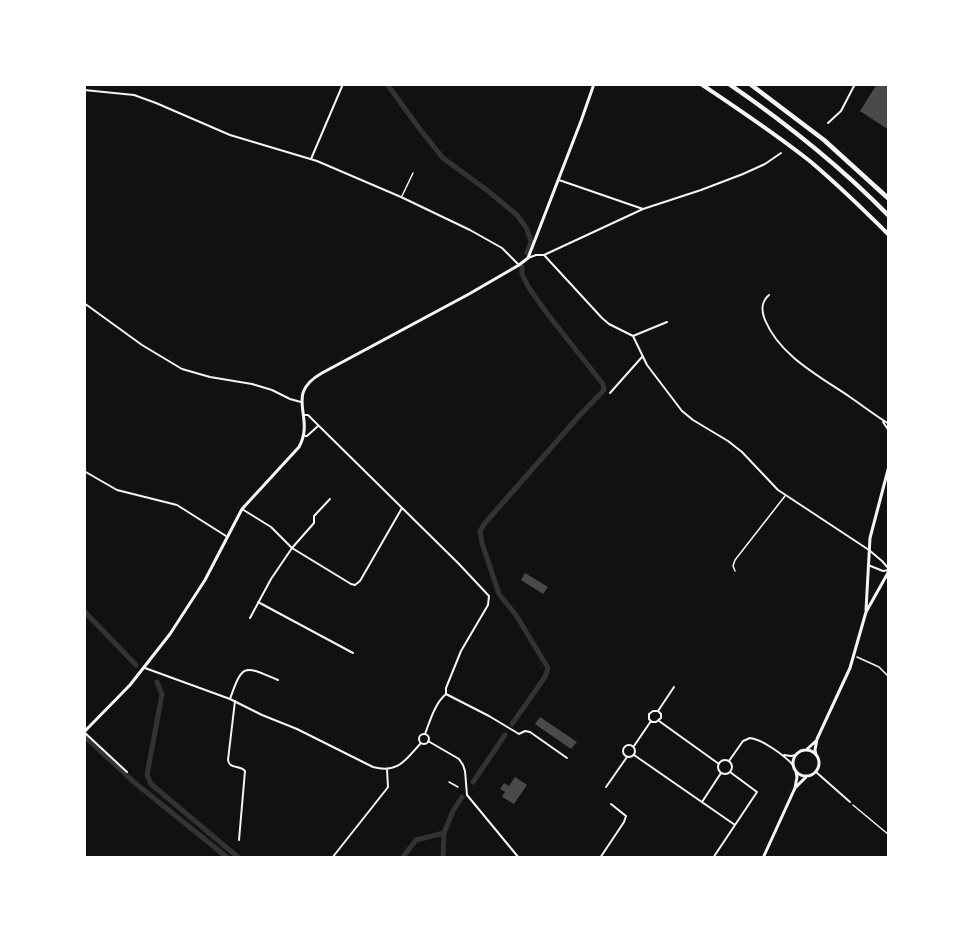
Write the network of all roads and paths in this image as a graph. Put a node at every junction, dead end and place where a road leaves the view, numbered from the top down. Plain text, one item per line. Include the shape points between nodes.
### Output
1 (343, 84) edge
2 (594, 84) edge
3 (701, 84) edge
4 (729, 84) edge
5 (750, 84) edge
6 (855, 84) edge
7 (84, 90) edge
8 (828, 123) dead end
9 (781, 153) dead end
10 (311, 159) junction
11 (413, 173) dead end
12 (559, 180) junction
13 (401, 197) junction
14 (889, 199) edge
15 (643, 209) junction
16 (889, 216) edge
17 (889, 235) edge
18 (544, 255) junction
19 (528, 258) junction
20 (519, 265) junction
21 (769, 295) dead end
22 (84, 303) edge
23 (667, 322) dead end
24 (633, 336) junction
25 (642, 357) junction
26 (610, 393) dead end
27 (301, 402) junction
28 (304, 415) junction
29 (882, 420) junction
30 (889, 424) edge
31 (318, 425) junction
32 (889, 431) edge
33 (304, 436) junction
34 (889, 466) edge
35 (84, 471) edge
36 (785, 495) junction
37 (330, 499) dead end
38 (402, 508) junction
39 (242, 509) junction
40 (226, 536) junction
41 (292, 548) junction
42 (869, 550) junction
43 (868, 565) junction
44 (889, 570) edge
45 (735, 571) dead end
46 (258, 602) junction
47 (866, 612) junction
48 (250, 618) dead end
49 (353, 653) dead end
50 (854, 656) junction
51 (145, 668) junction
52 (889, 677) edge
53 (278, 680) dead end
54 (674, 687) dead end
55 (446, 694) junction
56 (230, 699) junction
57 (235, 701) junction
58 (658, 711) junction
59 (651, 721) junction
60 (659, 721) junction
61 (84, 732) edge
62 (426, 734) junction
63 (817, 739) junction
64 (428, 741) junction
65 (421, 743) junction
66 (633, 747) junction
67 (806, 750) junction
68 (634, 755) junction
69 (781, 755) junction
70 (796, 755) junction
71 (816, 755) junction
72 (627, 757) junction
73 (567, 758) dead end
74 (729, 761) junction
75 (719, 764) junction
76 (793, 765) junction
77 (387, 769) junction
78 (127, 772) dead end
79 (730, 772) junction
80 (796, 772) junction
81 (816, 772) junction
82 (721, 773) junction
83 (806, 777) junction
84 (449, 782) dead end
85 (458, 787) dead end
86 (606, 787) dead end
87 (795, 788) junction
88 (702, 802) junction
89 (850, 802) joint
90 (611, 804) dead end
91 (735, 825) junction
92 (889, 835) edge
93 (239, 840) dead end
94 (332, 858) edge
95 (519, 858) edge
96 (600, 858) edge
97 (713, 858) edge
98 (763, 858) edge

1 - 10 street
2 - 12 street
3 - 17 main road via 812,163
4 - 16 highway via 814,147
5 - 14 highway via 824,140
6 - 8 street via 841,111
7 - 10 street via 134,96 230,135
9 - 15 street via 743,174
10 - 13 street
11 - 13 lane
12 - 15 street
12 - 19 street
13 - 20 street via 502,248
15 - 18 street
18 - 19 street
18 - 24 street via 602,318
19 - 20 street
20 - 27 street via 315,377 308,383
21 - 29 street via 761,310 781,345
22 - 27 street via 182,369 262,387
23 - 24 street
24 - 25 street
25 - 26 street
25 - 36 street via 682,411 735,447
27 - 28 street
28 - 31 street
28 - 33 street
29 - 30 street
29 - 32 street
31 - 33 street
31 - 38 street
33 - 39 street via 299,447
34 - 42 street
35 - 40 street via 117,490 177,505
36 - 42 street
36 - 45 lane via 735,560
37 - 41 street via 314,516 315,524
38 - 41 street via 355,585
38 - 55 street via 489,596 488,605 453,669
39 - 40 street
39 - 41 street via 274,529
40 - 51 street via 205,580
41 - 46 street
42 - 43 street
42 - 44 street
43 - 44 street
43 - 47 street
44 - 47 street
46 - 48 street
46 - 49 street
47 - 50 street
50 - 52 path
50 - 63 street
51 - 56 street
51 - 61 street
53 - 56 street via 249,669 242,671
54 - 58 street
55 - 62 street
55 - 73 street via 519,735 530,732
56 - 57 street
57 - 77 street via 374,767
57 - 93 street via 228,760 231,766 245,771
58 - 59 street via 649,714
58 - 60 street
59 - 60 street
59 - 66 street
60 - 75 street
61 - 78 street
62 - 64 street
62 - 65 street via 419,737
63 - 67 street
63 - 71 street
64 - 65 street
64 - 95 street via 459,759 465,771 467,795
65 - 77 street via 404,763
66 - 68 street
66 - 72 street via 624,748
67 - 70 street
67 - 71 street
68 - 72 street
68 - 88 street
69 - 70 street
69 - 74 street via 750,738 743,741
69 - 76 street
70 - 76 street
71 - 81 street
72 - 86 street
74 - 75 street
74 - 79 street
75 - 82 street
76 - 80 street
77 - 94 street via 385,792
79 - 82 street
79 - 91 street via 757,792
80 - 83 street
80 - 87 street
81 - 83 street
81 - 89 street
82 - 88 street
83 - 87 street
84 - 85 path
87 - 98 street
88 - 91 street
89 - 92 path
90 - 96 street via 626,816
91 - 97 street

